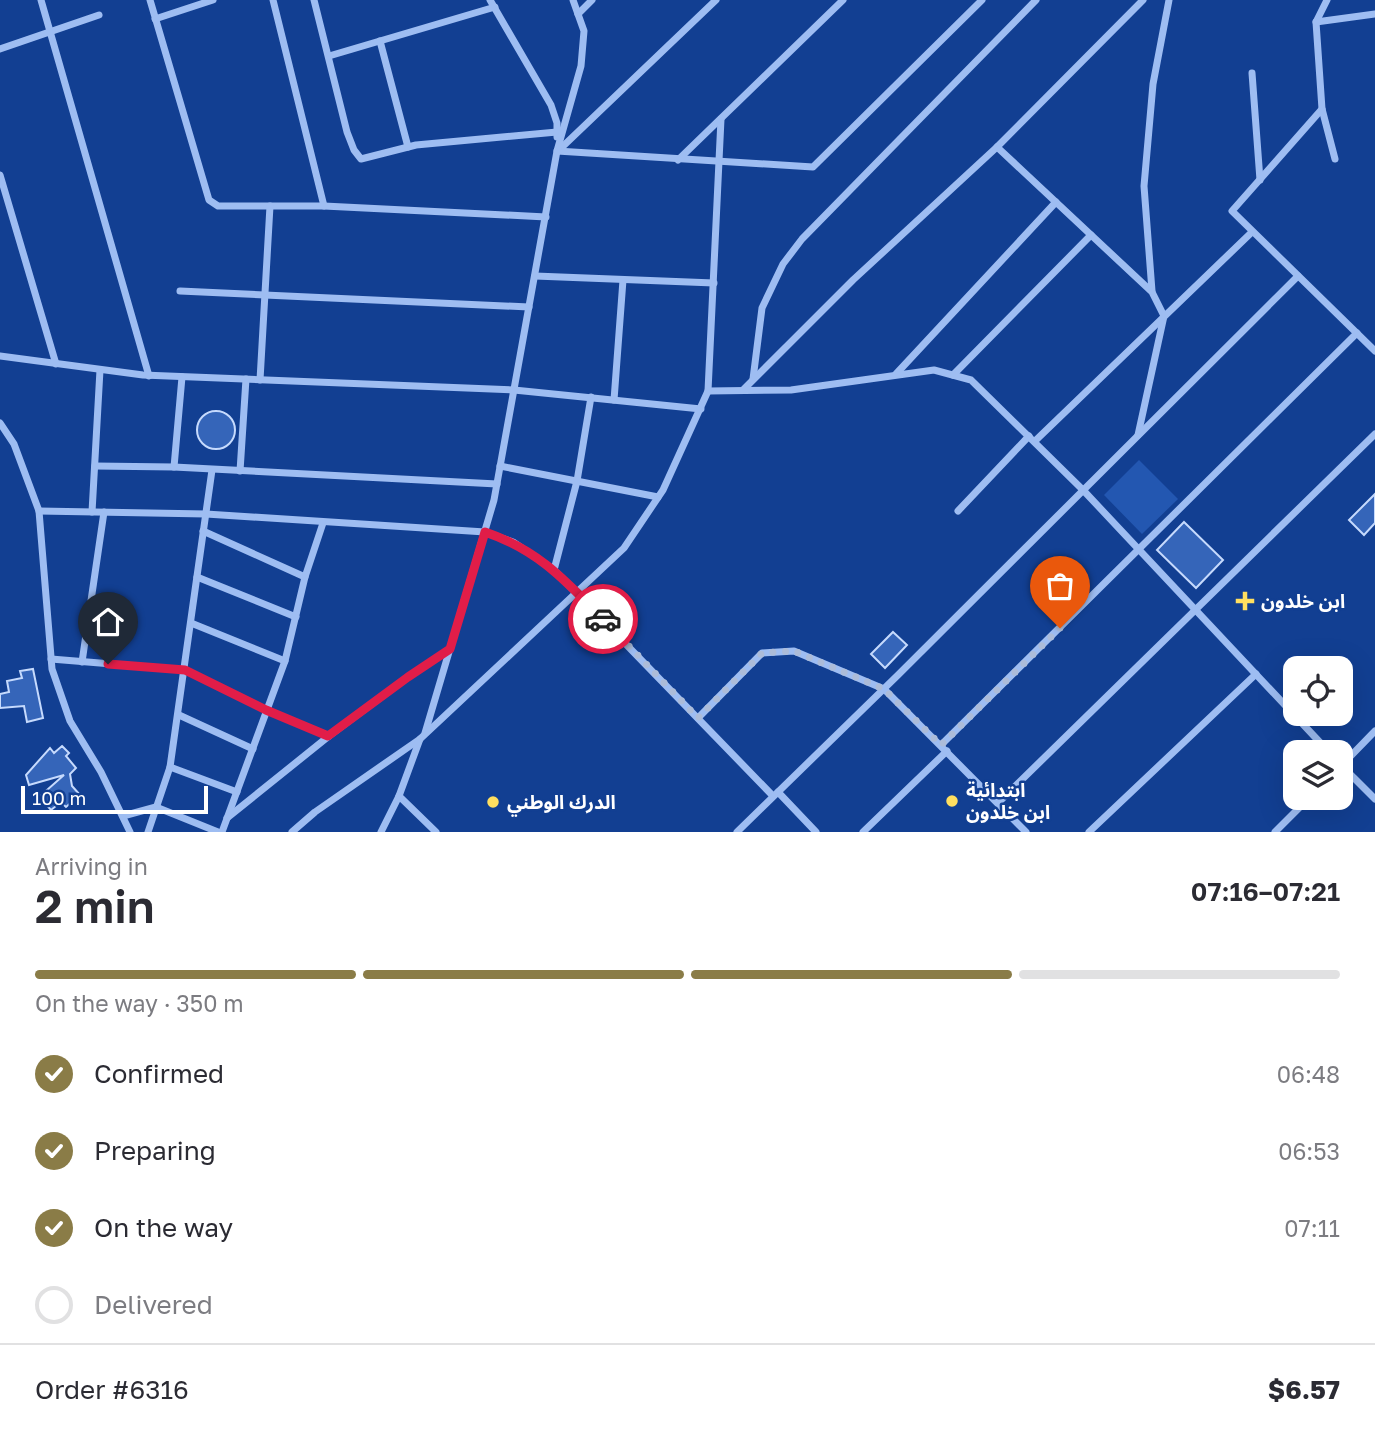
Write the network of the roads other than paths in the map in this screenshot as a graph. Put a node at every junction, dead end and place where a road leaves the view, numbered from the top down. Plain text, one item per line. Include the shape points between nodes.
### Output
1 (41, 0) edge
2 (150, 0) edge
3 (212, 0) edge
4 (274, 0) edge
5 (314, 0) edge
6 (573, 0) edge
7 (592, 0) edge
8 (716, 0) edge
9 (844, 0) edge
10 (982, 0) edge
11 (1037, 0) edge
12 (1143, 0) edge
13 (1169, 0) edge
14 (1327, 0) edge
15 (493, 4) edge
16 (578, 14) junction
17 (1375, 14) edge
18 (99, 15) dead end
19 (155, 19) junction
20 (1316, 22) junction
21 (51, 32) junction
22 (380, 41) junction
23 (0, 49) edge
24 (329, 56) junction
25 (1252, 73) dead end
26 (1322, 109) junction
27 (721, 119) junction
28 (557, 132) junction
29 (408, 147) junction
30 (997, 147) junction
31 (557, 152) junction
32 (1335, 159) dead end
33 (678, 160) junction
34 (720, 163) junction
35 (0, 175) edge
36 (1260, 180) junction
37 (1056, 202) junction
38 (271, 206) junction
39 (324, 206) junction
40 (545, 217) junction
41 (1252, 232) junction
42 (1091, 235) junction
43 (535, 276) junction
44 (1298, 276) junction
45 (624, 280) junction
46 (714, 284) junction
47 (180, 291) dead end
48 (1152, 292) junction
49 (266, 295) junction
50 (529, 307) junction
51 (1164, 316) junction
52 (1357, 333) junction
53 (1375, 351) edge
54 (0, 356) edge
55 (56, 364) junction
56 (100, 370) junction
57 (896, 374) junction
58 (953, 375) junction
59 (149, 376) junction
60 (182, 377) junction
61 (246, 379) junction
62 (260, 380) junction
63 (753, 380) junction
64 (744, 389) junction
65 (514, 390) junction
66 (708, 391) junction
67 (591, 397) junction
68 (614, 400) junction
69 (701, 409) junction
70 (0, 423) edge
71 (1375, 434) edge
72 (1138, 435) junction
73 (1032, 439) junction
74 (95, 466) junction
75 (500, 466) junction
76 (174, 467) junction
77 (212, 470) junction
78 (240, 471) junction
79 (577, 481) junction
80 (497, 484) junction
81 (1083, 490) junction
82 (659, 497) junction
83 (38, 510) junction
84 (958, 511) dead end
85 (92, 512) junction
86 (104, 512) junction
87 (206, 514) junction
88 (323, 523) junction
89 (204, 531) junction
90 (485, 532) junction
91 (1139, 549) junction
92 (554, 570) junction
93 (197, 577) junction
94 (305, 577) junction
95 (577, 593) junction
96 (1196, 610) junction
97 (296, 617) junction
98 (191, 623) junction
99 (450, 649) junction
100 (51, 659) junction
101 (285, 661) junction
102 (82, 662) junction
103 (185, 670) junction
104 (1256, 674) junction
105 (884, 689) junction
106 (266, 710) junction
107 (179, 715) junction
108 (698, 718) junction
109 (1375, 731) edge
110 (328, 736) junction
111 (423, 736) junction
112 (1318, 740) edge
113 (941, 745) junction
114 (253, 749) junction
115 (947, 751) junction
116 (1353, 753) edge
117 (170, 767) junction
118 (1353, 777) edge
119 (237, 792) junction
120 (776, 794) junction
121 (399, 796) junction
122 (1375, 799) edge
123 (998, 803) junction
124 (156, 807) junction
125 (1297, 810) edge
126 (123, 816) junction
127 (227, 818) junction
128 (130, 832) edge
129 (148, 832) edge
130 (220, 832) edge
131 (292, 832) edge
132 (381, 832) edge
133 (436, 832) edge
134 (737, 832) edge
135 (816, 832) edge
136 (863, 832) edge
137 (1026, 832) edge
138 (1089, 832) edge
139 (1275, 832) edge

1 - 21 street
2 - 19 street
3 - 19 street
4 - 39 street
5 - 24 street
6 - 16 street
7 - 16 street
8 - 31 street
9 - 27 street
10 - 34 street via 813,167
11 - 63 street via 782,264 762,308
12 - 30 street
13 - 48 street via 1153,84 1144,187
14 - 20 street
15 - 22 street
15 - 28 street via 551,105
16 - 31 street via 584,31 581,66
17 - 20 street
18 - 21 street
19 - 38 street via 209,200 218,206
20 - 26 street
21 - 23 street
21 - 59 street
22 - 24 street
22 - 29 street
24 - 29 street via 347,132 361,159
25 - 36 street
26 - 32 street
26 - 36 street
27 - 33 street
27 - 34 street
28 - 29 street
28 - 31 street
30 - 37 street
30 - 63 street
31 - 33 street
31 - 40 street
33 - 34 street
34 - 46 street
35 - 55 street
36 - 41 street via 1233,211
37 - 42 street
37 - 57 street
38 - 39 street
38 - 49 street
39 - 40 street
40 - 43 street
41 - 44 street
41 - 51 street
42 - 48 street
42 - 58 street
43 - 45 street
43 - 50 street
44 - 52 street
44 - 72 street
45 - 46 street
45 - 68 street
46 - 66 street
47 - 49 street
48 - 51 street
49 - 50 street
49 - 62 street
50 - 65 street
51 - 72 street
51 - 73 street
52 - 53 street
52 - 91 street
54 - 55 street
55 - 56 street
56 - 59 street
56 - 74 street
57 - 58 street via 934,370
57 - 64 street via 792,390
58 - 73 street via 971,380
59 - 60 street
60 - 61 street
60 - 76 street
61 - 62 street
61 - 78 street
62 - 65 street
63 - 64 street
64 - 66 street
65 - 67 street
65 - 75 street
66 - 69 street
67 - 68 street
67 - 79 street
68 - 69 street
69 - 82 street
70 - 83 street via 14,444
71 - 96 street
72 - 81 street
73 - 81 street
73 - 84 street
74 - 76 street
74 - 85 street
75 - 79 street
75 - 80 street
76 - 77 street
77 - 78 street
77 - 87 street
78 - 80 street
79 - 82 street
79 - 92 street
80 - 90 street
81 - 91 street
81 - 105 street
82 - 95 street via 624,548
83 - 85 street
83 - 100 street
85 - 86 street
86 - 87 street
86 - 102 street
87 - 88 street
87 - 89 street
88 - 90 street
88 - 94 street
89 - 93 street
89 - 94 street
90 - 92 street via 513,542
90 - 99 street
91 - 96 street
91 - 113 street
92 - 95 street
93 - 97 street
93 - 98 street
94 - 97 street
95 - 108 street
95 - 111 street
96 - 104 street
96 - 123 street
97 - 101 street
98 - 101 street
98 - 103 street
99 - 110 street
99 - 111 street
100 - 102 street
100 - 126 street via 70,722
101 - 106 street
102 - 103 street
103 - 106 street
103 - 107 street
104 - 112 street
104 - 138 street
105 - 108 street via 794,651 762,653
105 - 113 street
105 - 120 street
106 - 110 street
106 - 114 street
107 - 114 street
107 - 117 street
108 - 120 street
109 - 116 street
110 - 127 street
111 - 121 street
111 - 131 street
113 - 115 street
114 - 119 street
115 - 123 street
115 - 136 street
117 - 119 street
117 - 124 street
118 - 122 street
119 - 127 street
120 - 134 street
120 - 135 street
121 - 132 street
121 - 133 street
123 - 137 street
124 - 126 street
124 - 129 street
124 - 130 street
125 - 139 street
126 - 128 street
127 - 130 street

